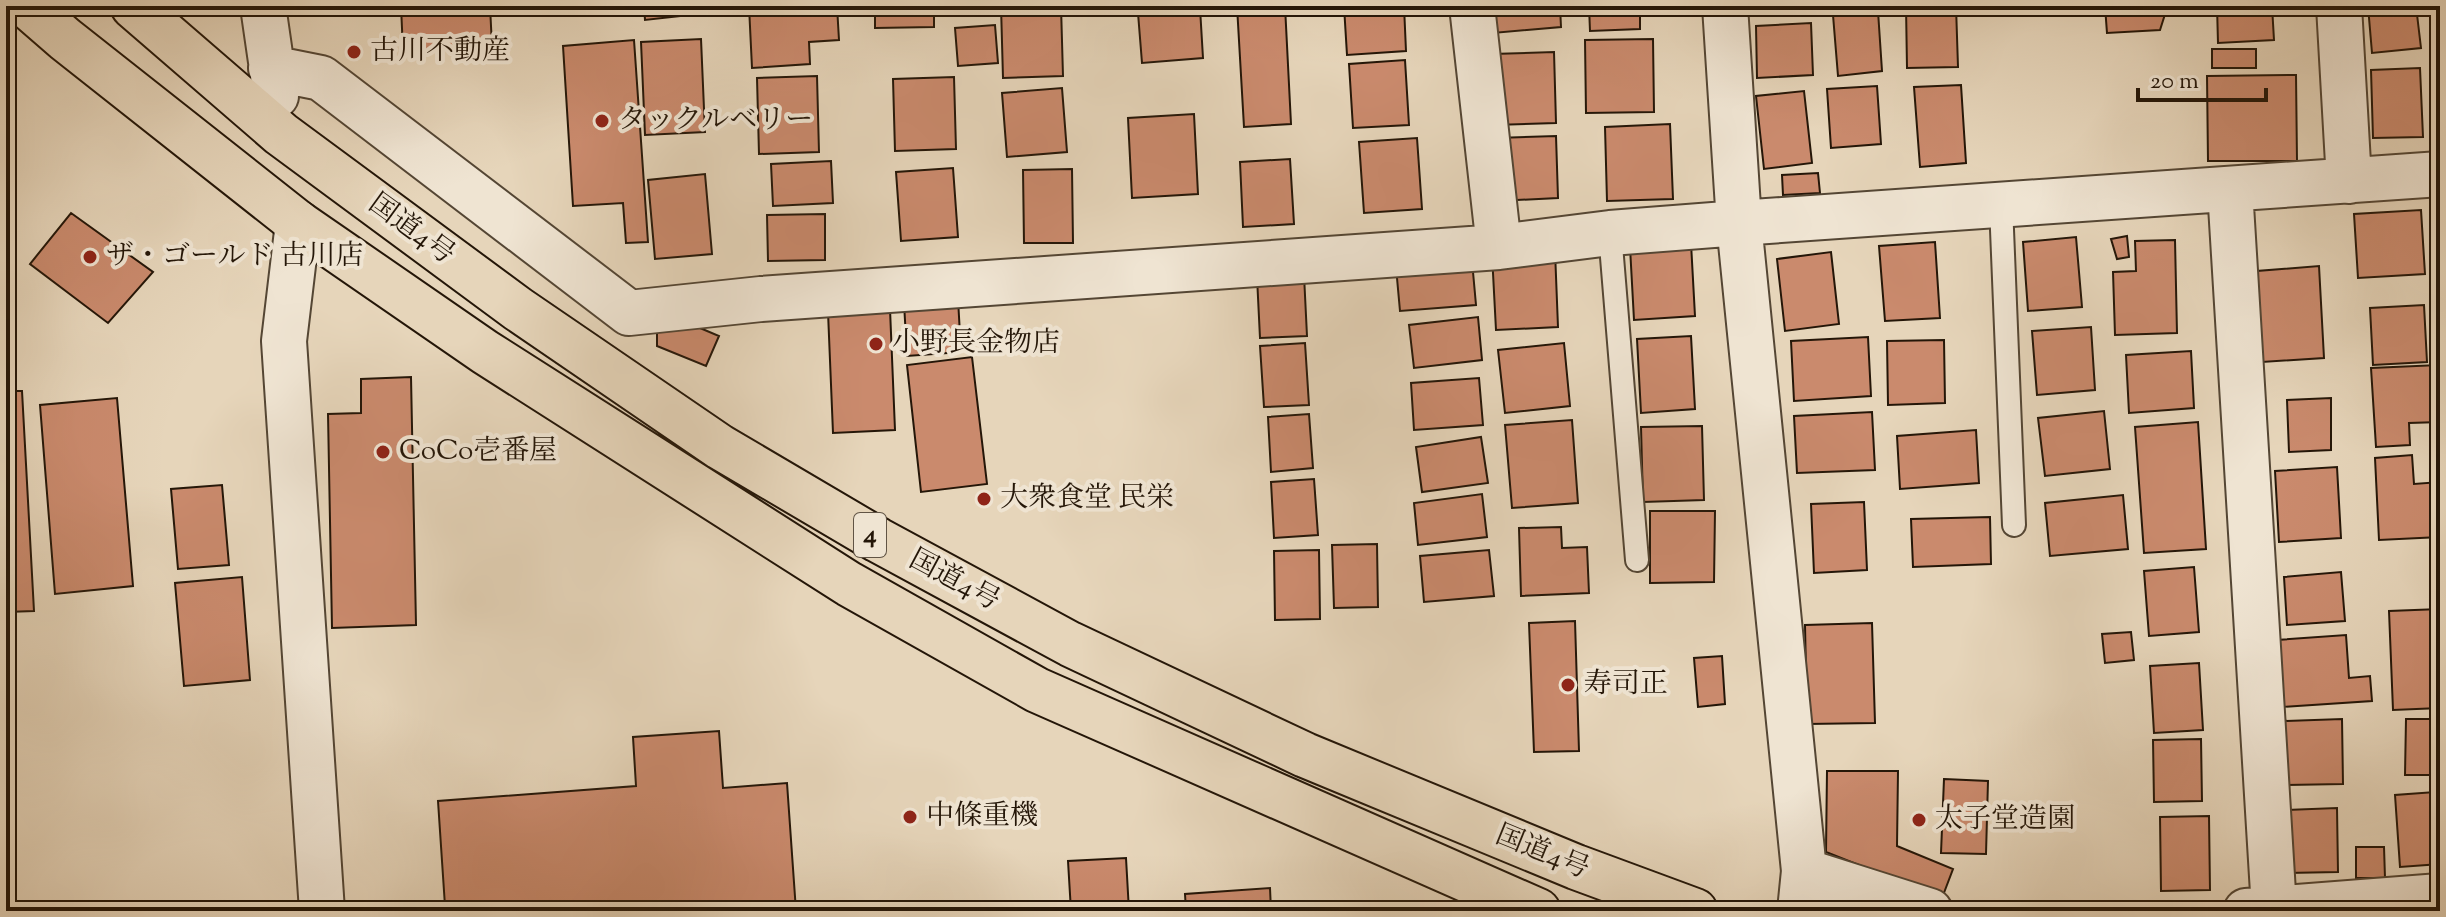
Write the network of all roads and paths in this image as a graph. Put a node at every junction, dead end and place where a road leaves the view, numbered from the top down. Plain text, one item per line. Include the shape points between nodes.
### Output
1 (27, 6) edge
2 (133, 6) edge
3 (263, 6) edge
4 (1472, 6) edge
5 (1725, 6) edge
6 (2339, 6) edge
7 (271, 68) junction
8 (281, 134) junction
9 (2440, 174) edge
10 (2349, 181) junction
11 (2230, 189) junction
12 (2001, 205) junction
13 (298, 223) junction
14 (1739, 223) junction
15 (1610, 233) junction
16 (1499, 247) junction
17 (2014, 525) dead end
18 (1637, 560) dead end
19 (1802, 891) edge
20 (2440, 896) edge
21 (2260, 910) edge
22 (322, 911) edge
23 (1538, 911) edge
24 (1695, 911) edge
25 (1930, 911) edge

1 - 13 highway, 国道4号 / 4
2 - 8 highway, 国道4号 / 4
3 - 7 street
4 - 16 street
5 - 14 street
6 - 10 street
7 - 8 street
7 - 16 street via 321,78 629,313 824,294
8 - 24 highway, 国道4号 / 4 via 518,309 720,447 878,540 1070,644 1305,755
9 - 10 street
10 - 11 street
11 - 12 street
11 - 21 street
12 - 14 street
12 - 17 lane
13 - 22 street via 284,341
13 - 23 highway, 国道4号 / 4 via 688,483 849,584 1037,690
14 - 15 street
14 - 19 street
15 - 16 street
15 - 18 lane
19 - 25 street
20 - 21 street

